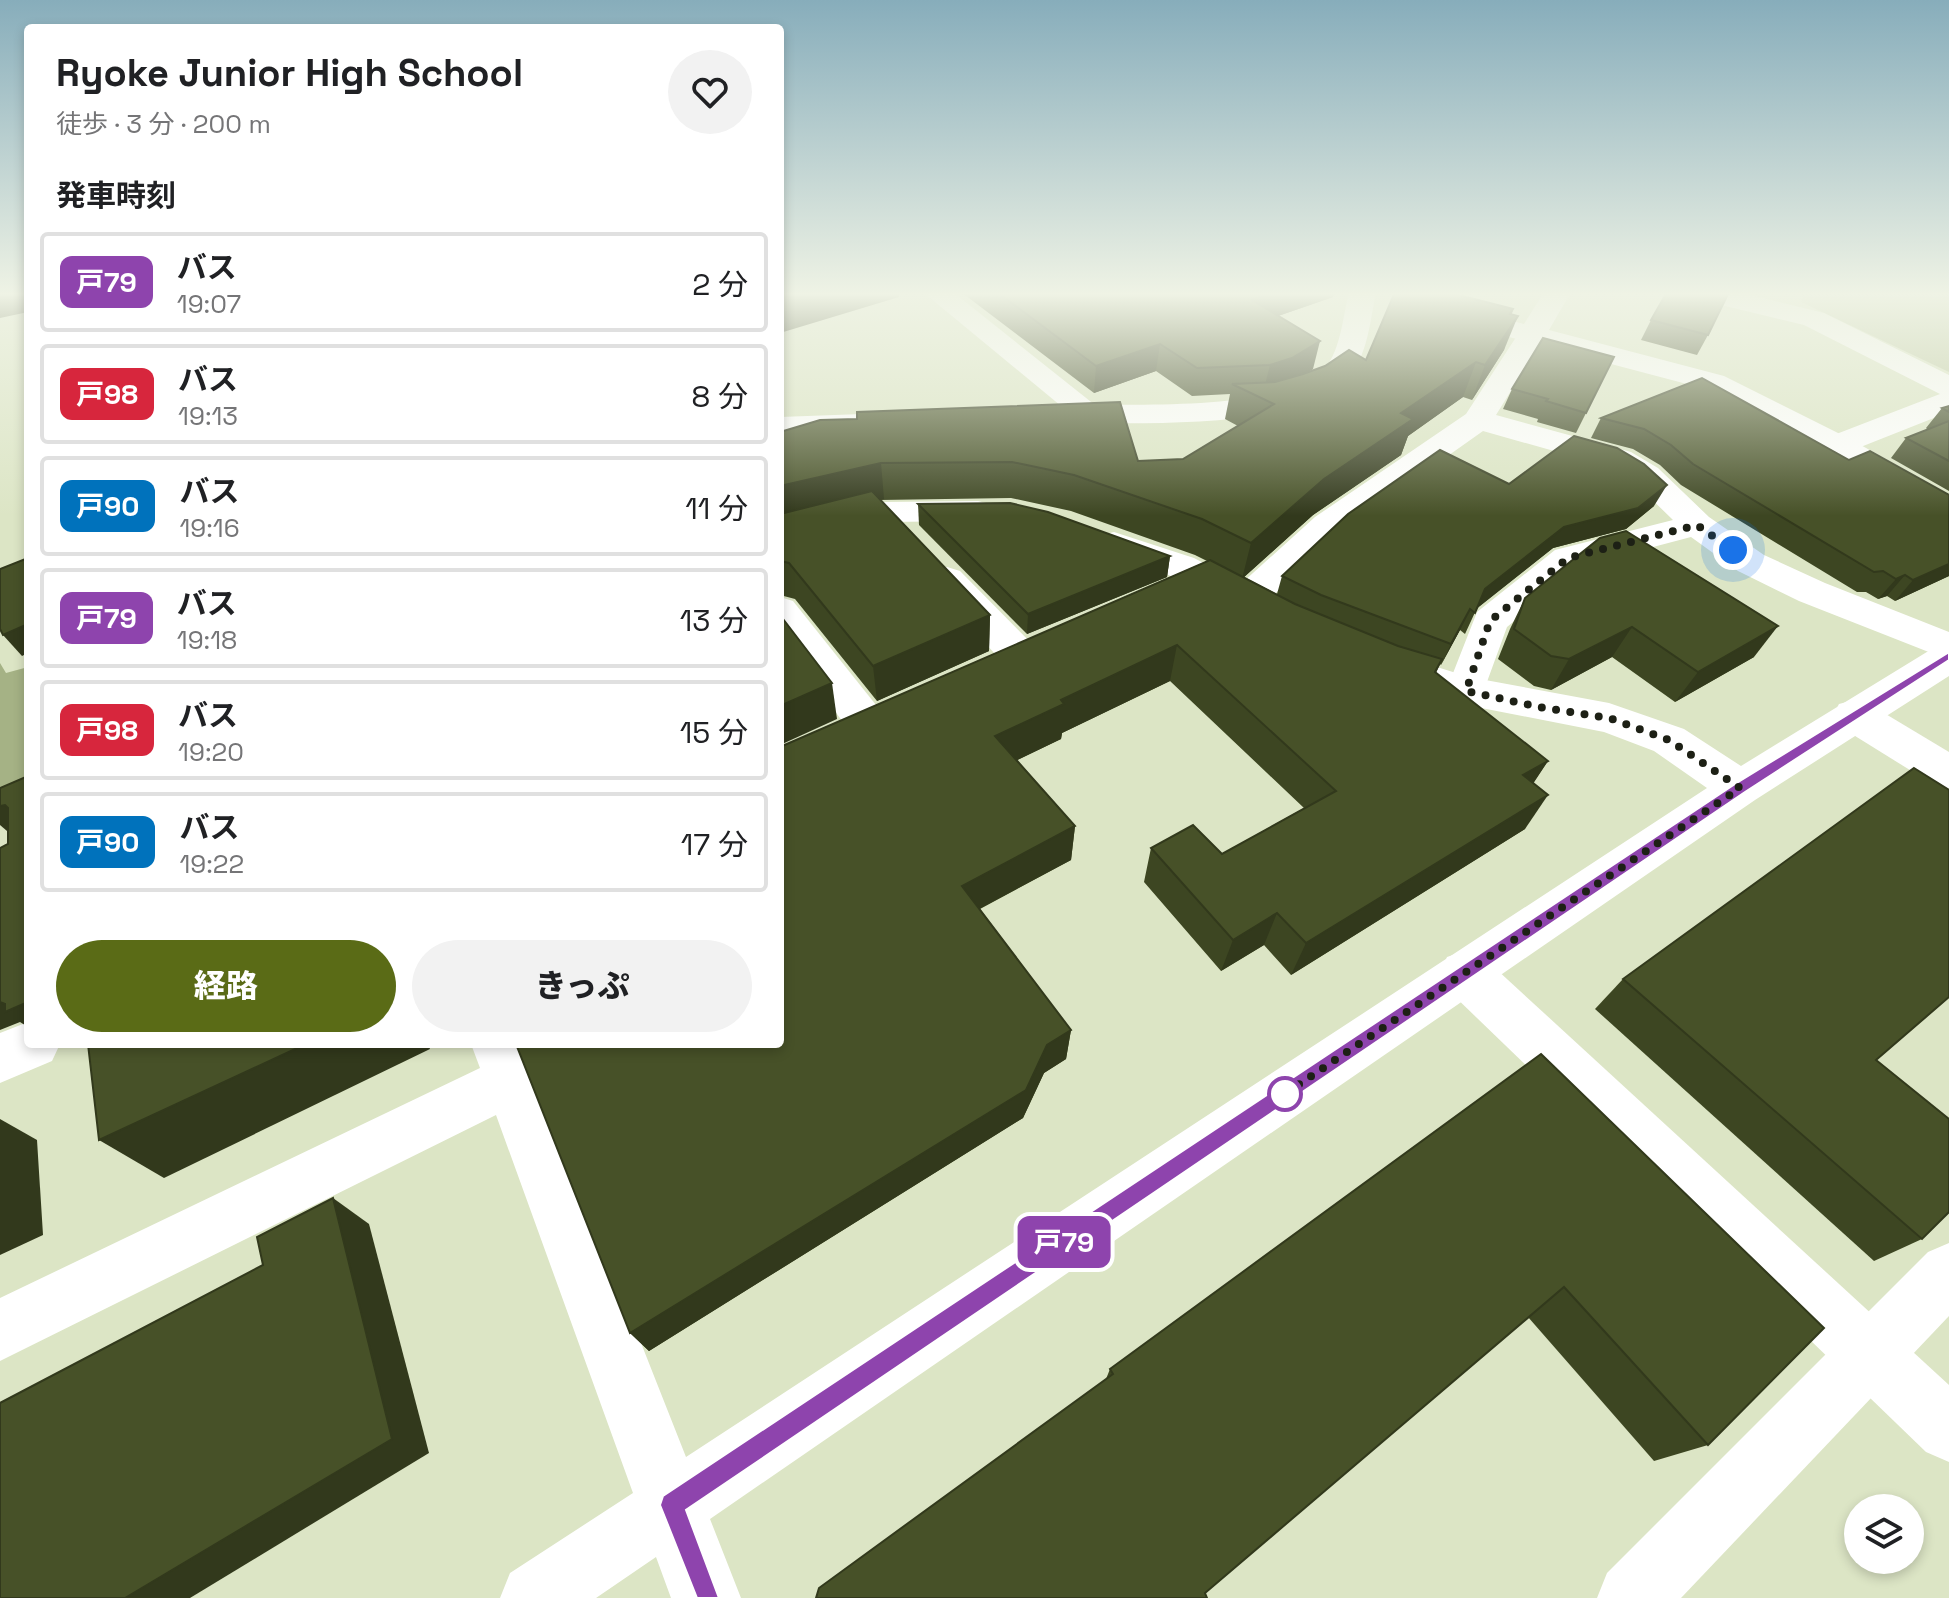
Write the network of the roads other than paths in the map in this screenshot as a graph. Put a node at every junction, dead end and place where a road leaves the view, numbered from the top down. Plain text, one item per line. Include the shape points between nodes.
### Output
1 (1030, 367) edge
2 (1338, 367) edge
3 (1512, 367) edge
4 (1655, 367) edge
5 (1908, 367) edge
6 (1949, 387) edge
7 (1949, 401) edge
8 (1089, 413) junction
9 (1027, 416) edge
10 (1478, 420) junction
11 (888, 421) edge
12 (784, 426) edge
13 (1837, 445) junction
14 (1949, 508) edge
15 (1010, 511) edge
16 (884, 512) junction
17 (1697, 525) junction
18 (1085, 532) edge
19 (784, 537) edge
20 (1204, 578) junction
21 (1162, 596) edge
22 (1245, 601) junction
23 (784, 614) edge
24 (1285, 621) edge
25 (1949, 647) edge
26 (1356, 651) edge
27 (1949, 657) edge
28 (979, 675) edge
29 (1466, 691) junction
30 (1854, 715) junction
31 (831, 743) edge
32 (1949, 773) edge
33 (1740, 788) junction
34 (1465, 973) junction
35 (24, 1048) edge
36 (0, 1058) edge
37 (504, 1062) edge
38 (1949, 1273) edge
39 (0, 1330) edge
40 (1869, 1354) junction
41 (1949, 1429) edge
42 (672, 1505) junction
43 (1648, 1592) edge
44 (535, 1598) edge
45 (706, 1598) edge

1 - 8 street
2 - 8 street via 1322,385 1267,405
3 - 10 street
4 - 13 street via 1713,382
5 - 6 street
7 - 13 street
8 - 9 street
10 - 17 street via 1619,459 1646,475
10 - 22 street via 1327,525
11 - 12 street
13 - 14 street
15 - 16 street
16 - 19 street
16 - 28 street via 1034,650
17 - 25 street via 1751,563
17 - 29 street via 1568,558 1490,621
18 - 20 street
20 - 21 street
20 - 22 street
22 - 24 street
23 - 31 street via 882,720
26 - 29 street
27 - 30 street
29 - 33 street via 1609,718 1669,740
30 - 32 street
30 - 33 street
33 - 34 street
34 - 40 street
34 - 42 street
35 - 36 street
37 - 39 street
37 - 42 street
38 - 40 street
40 - 41 street
40 - 43 street
42 - 44 street
42 - 45 street

